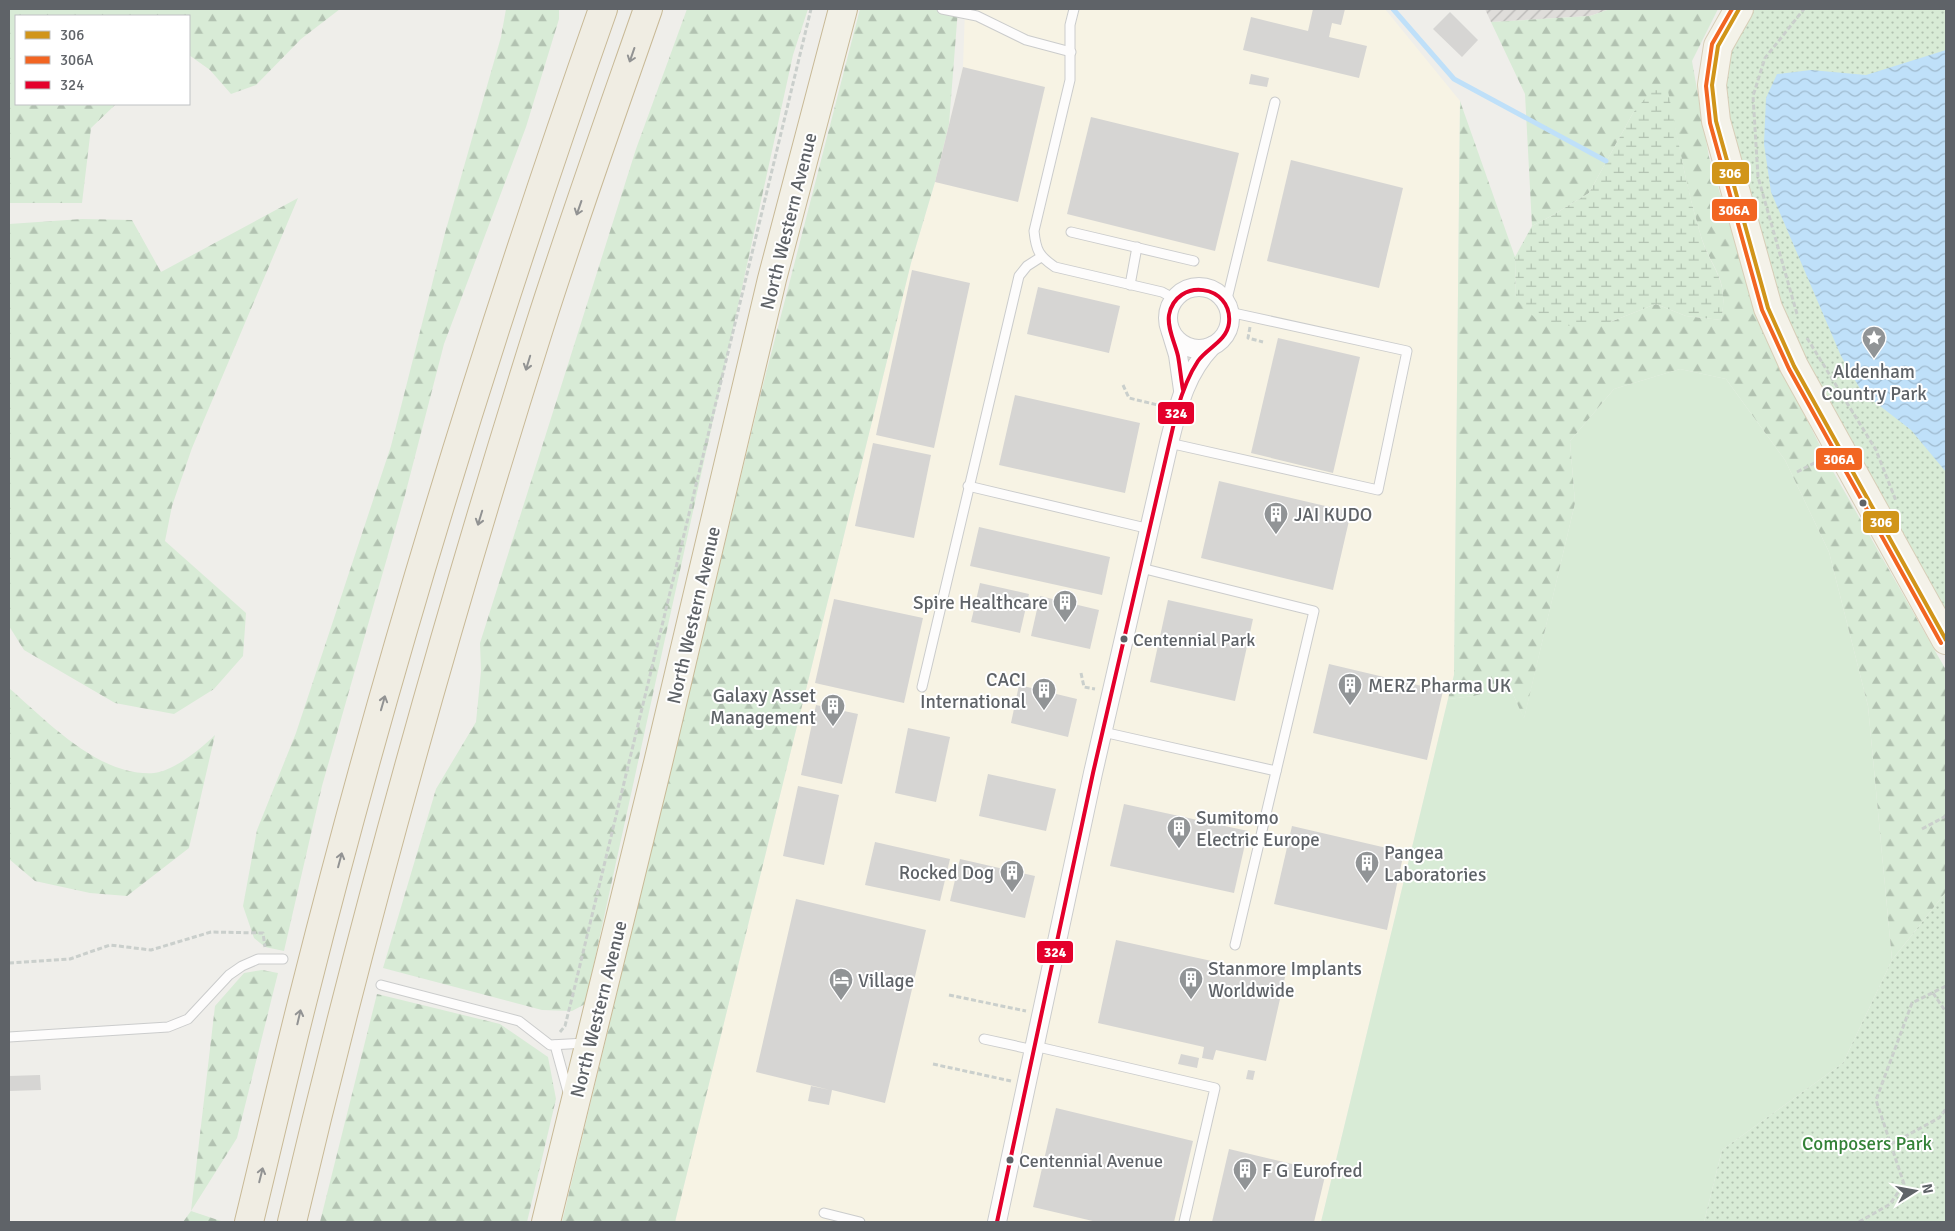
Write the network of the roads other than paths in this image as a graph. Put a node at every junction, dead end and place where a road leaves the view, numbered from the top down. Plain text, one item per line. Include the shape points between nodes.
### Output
1 (604, 9) edge
2 (648, 9) edge
3 (843, 9) edge
4 (942, 9) edge
5 (1074, 9) edge
6 (1739, 9) edge
7 (1070, 52) junction
8 (1275, 102) dead end
9 (1071, 232) dead end
10 (1137, 247) junction
11 (1041, 257) junction
12 (1194, 261) dead end
13 (1130, 285) junction
14 (1175, 299) junction
15 (1227, 308) junction
16 (1171, 330) junction
17 (1212, 346) junction
18 (1182, 390) junction
19 (1169, 443) junction
20 (968, 486) junction
21 (1151, 529) junction
22 (1141, 568) junction
23 (1946, 640) edge
24 (922, 687) dead end
25 (1103, 732) junction
26 (1276, 771) junction
27 (1235, 945) dead end
28 (283, 960) dead end
29 (381, 984) dead end
30 (9, 1037) edge
31 (984, 1039) dead end
32 (589, 1042) junction
33 (552, 1045) junction
34 (1034, 1048) junction
35 (573, 1109) junction
36 (824, 1213) dead end
37 (249, 1222) edge
38 (292, 1222) edge
39 (546, 1222) edge
40 (860, 1222) edge
41 (997, 1222) edge
42 (1184, 1222) edge

37 -> 1 highway via 310,970 409,613 502,302
2 -> 38 highway via 540,324 449,623 352,973
3 - 32 highway, North Western Avenue via 772,279
4 - 7 lane via 977,16 1026,40
5 - 7 lane via 1070,25
6 - 23 main road via 1718,46 1712,85 1716,122 1768,308 1794,366
7 - 11 lane via 1070,80 1034,232
8 - 15 lane
9 - 10 lane
10 - 12 lane
10 - 13 lane
11 - 13 lane via 1055,267
11 - 20 lane via 1026,266 1019,276
13 - 14 lane via 1162,292
14 - 15 street via 1191,288 1201,288 1219,295
14 - 16 street via 1169,314
15 - 17 street via 1227,332
15 - 19 lane via 1252,317 1407,351 1378,490
16 - 17 street via 1176,339 1193,349
16 - 18 street
17 - 18 street via 1199,360
18 - 19 street
19 - 21 street
20 - 21 lane
20 - 24 lane
21 - 22 street
22 - 25 street
22 - 26 lane via 1314,611
25 - 26 lane
25 - 34 street
26 - 27 lane
28 - 30 lane via 258,959 242,966 188,1019 168,1027
29 - 33 lane via 519,1021
31 - 34 lane
32 - 33 lane
32 - 35 highway, North Western Avenue
33 - 35 lane
34 - 41 street
34 - 42 lane via 1216,1088
35 - 39 highway, North Western Avenue
36 - 40 lane

